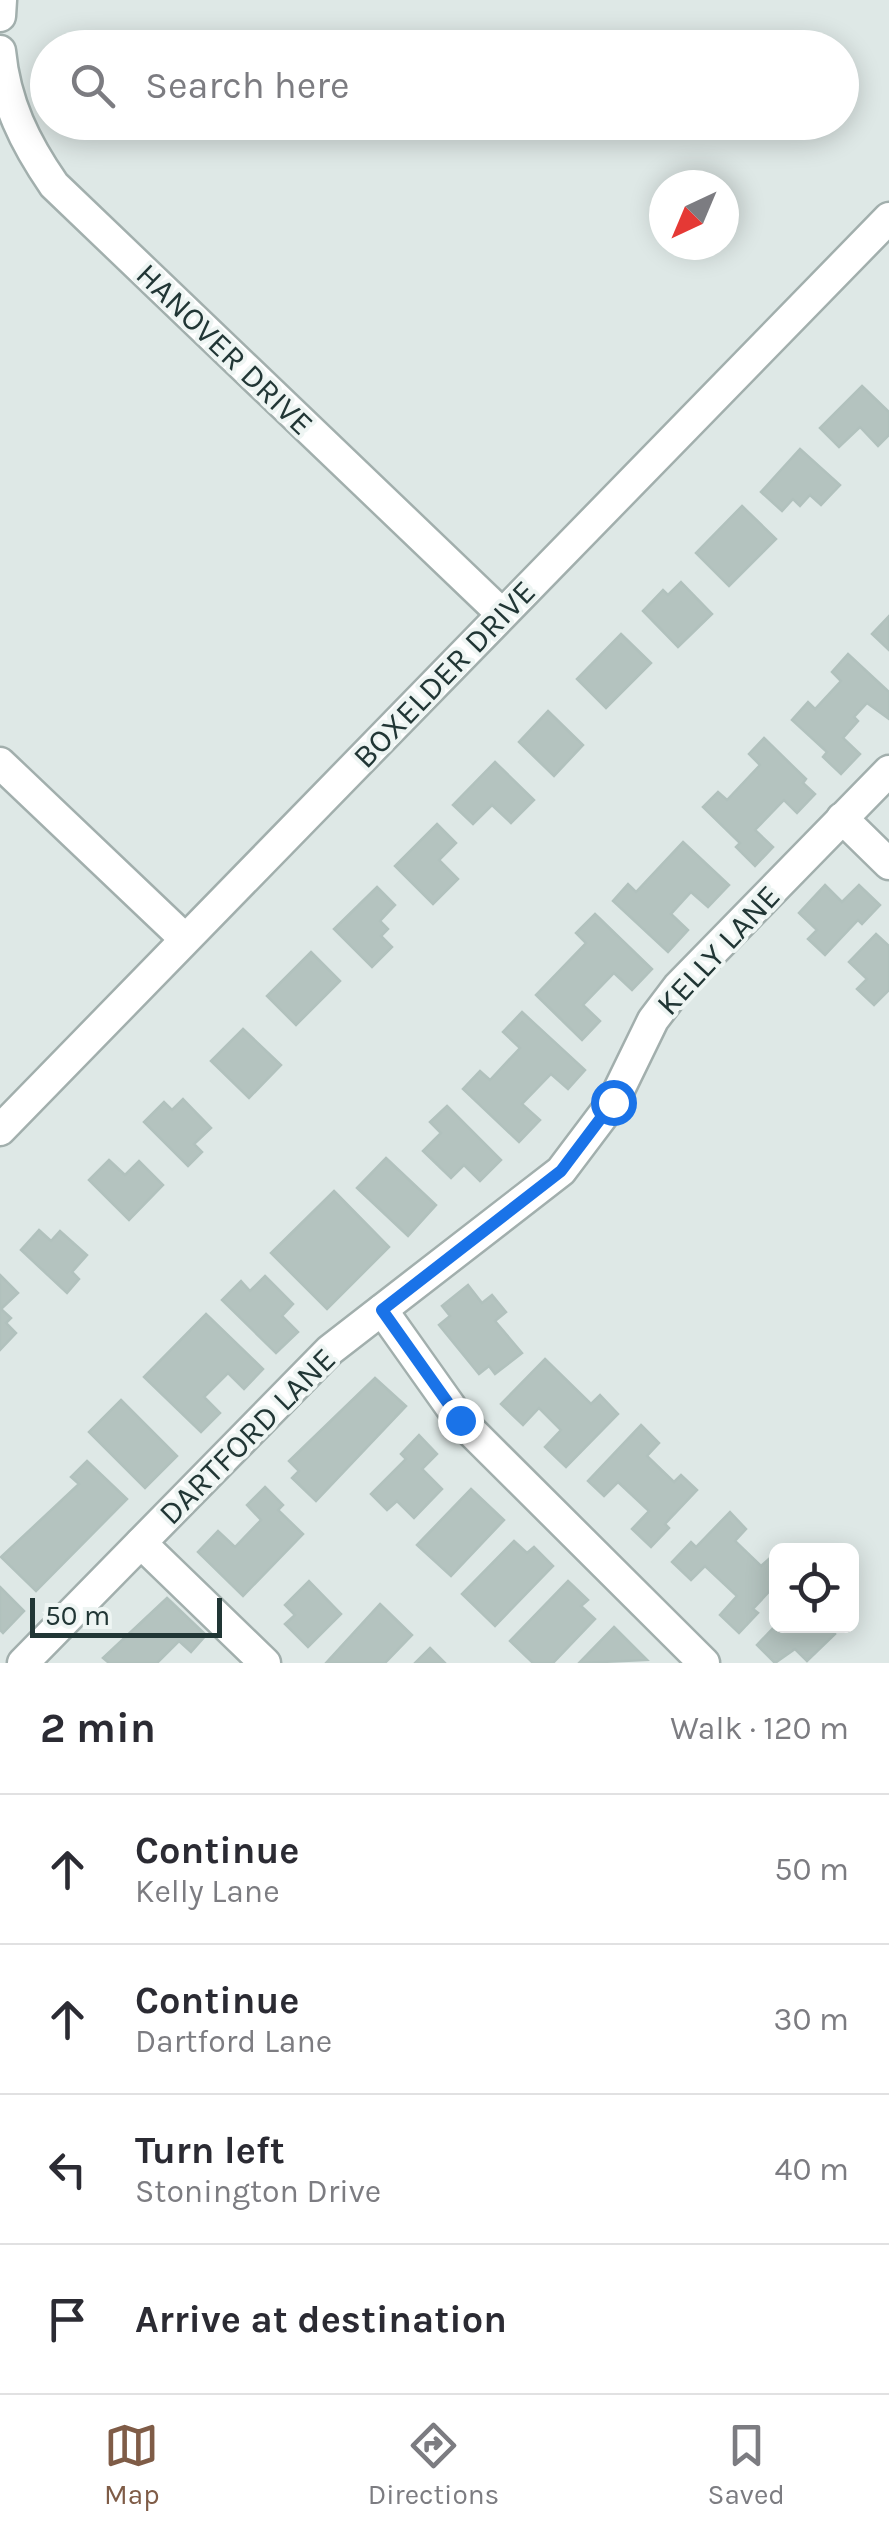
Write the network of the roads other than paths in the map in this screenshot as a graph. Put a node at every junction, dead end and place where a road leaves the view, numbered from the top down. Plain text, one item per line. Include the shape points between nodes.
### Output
1 (1, 0) edge
2 (0, 16) edge
3 (0, 51) edge
4 (889, 218) edge
5 (502, 614) junction
6 (0, 764) edge
7 (889, 770) edge
8 (842, 818) junction
9 (889, 864) edge
10 (185, 939) junction
11 (0, 1130) edge
12 (488, 1230) joint
13 (382, 1310) junction
14 (141, 1542) junction
15 (23, 1663) edge
16 (264, 1663) edge
17 (704, 1663) edge

1 - 2 street
3 - 5 street, HANOVER DRIVE via 13,115 54,185
4 - 5 street, BOXELDER DRIVE
5 - 10 street, BOXELDER DRIVE
6 - 10 street
7 - 8 street, KELLY LANE
8 - 9 street
8 - 12 street, KELLY LANE via 678,988 653,1020 591,1136 561,1171
10 - 11 street, BOXELDER DRIVE
12 - 13 street, DARTFORD LANE
13 - 14 street, DARTFORD LANE via 330,1350
13 - 17 street via 460,1420
14 - 15 street, DARTFORD LANE
14 - 16 street

